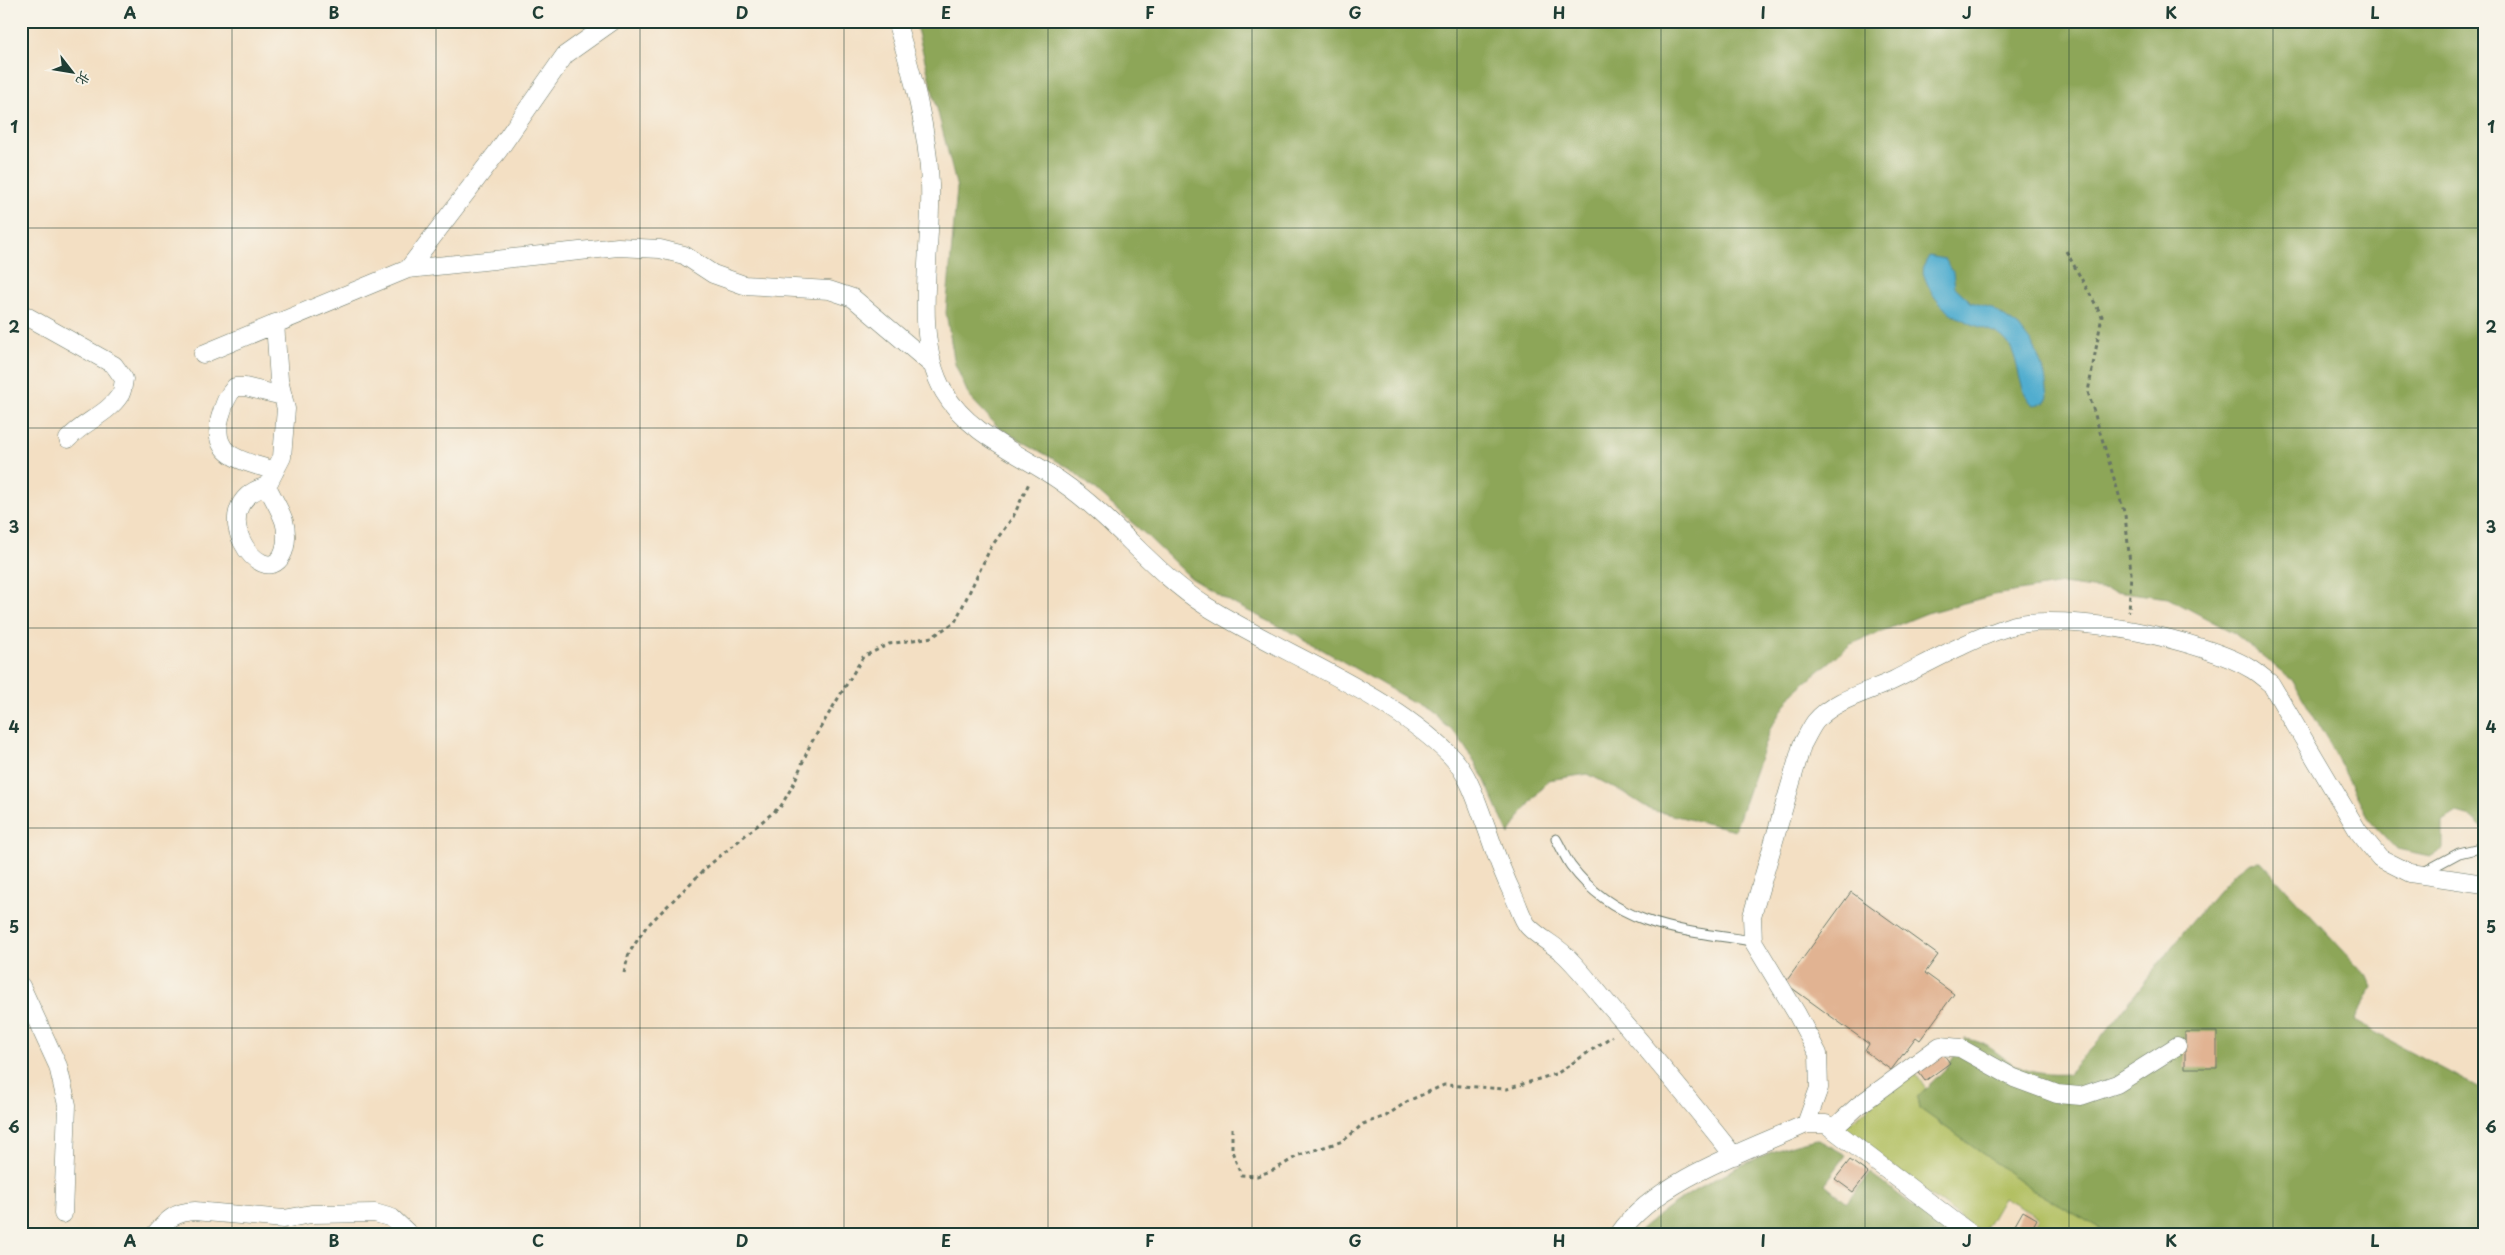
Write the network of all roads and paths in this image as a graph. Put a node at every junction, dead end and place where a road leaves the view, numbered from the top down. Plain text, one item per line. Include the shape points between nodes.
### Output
1 (613, 21) edge
2 (896, 21) edge
3 (2066, 251) dead end
4 (408, 269) junction
5 (21, 313) edge
6 (275, 323) junction
7 (203, 354) dead end
8 (932, 365) junction
9 (283, 396) junction
10 (68, 439) dead end
11 (1038, 465) junction
12 (2128, 630) junction
13 (1556, 839) dead end
14 (2484, 848) edge
15 (2419, 874) junction
16 (2484, 884) edge
17 (1753, 941) junction
18 (624, 973) dead end
19 (21, 986) edge
20 (1627, 1026) junction
21 (2177, 1046) dead end
22 (1806, 1124) junction
23 (1232, 1128) dead end
24 (1833, 1129) junction
25 (1734, 1156) junction
26 (64, 1214) dead end
27 (155, 1234) edge
28 (408, 1234) edge
29 (1619, 1234) edge
30 (1970, 1234) edge

1 - 4 street via 565,55 492,159
2 - 8 street via 919,107 930,182 926,327
3 - 12 path via 2102,316 2088,392 2126,515 2132,573
4 - 6 street
4 - 8 street via 618,247 660,249 684,254 713,274 744,286 829,290 853,298
5 - 10 street via 114,365 124,379 121,394
6 - 7 street
6 - 9 street
8 - 11 street via 945,394 963,415 994,441
9 - 9 street via 286,409 282,457 271,478 222,449 218,426 226,397 235,387 245,386
11 - 18 path via 1013,517 991,548 955,622 932,636 889,644 863,657 810,745 781,806 708,866 646,926 630,953
11 - 20 street via 1083,497 1136,544 1175,585 1209,608 1419,728 1454,758 1469,780 1502,871 1527,925 1564,954
12 - 15 street via 2228,658 2253,670 2271,684 2358,832 2380,858
12 - 17 street via 2102,624 2048,622 2012,626 1837,704 1815,722 1802,745 1752,916
13 - 17 lane via 1571,866 1603,899 1640,919
14 - 15 lane via 2459,853
15 - 16 street
17 - 22 street via 1798,1014 1818,1054 1820,1088
19 - 26 street via 58,1066 67,1105
20 - 23 path via 1558,1073 1507,1089 1444,1085 1364,1124 1343,1141 1299,1155 1257,1176 1241,1175 1232,1151
20 - 25 street
21 - 24 street via 2117,1084 2081,1096 2057,1094 2014,1078 1960,1048 1940,1046 1858,1106
22 - 24 street via 1826,1124
22 - 25 street
24 - 30 street
25 - 29 street via 1667,1188 1627,1222
27 - 28 street via 172,1215 195,1210 284,1219 311,1214 375,1213 392,1218

